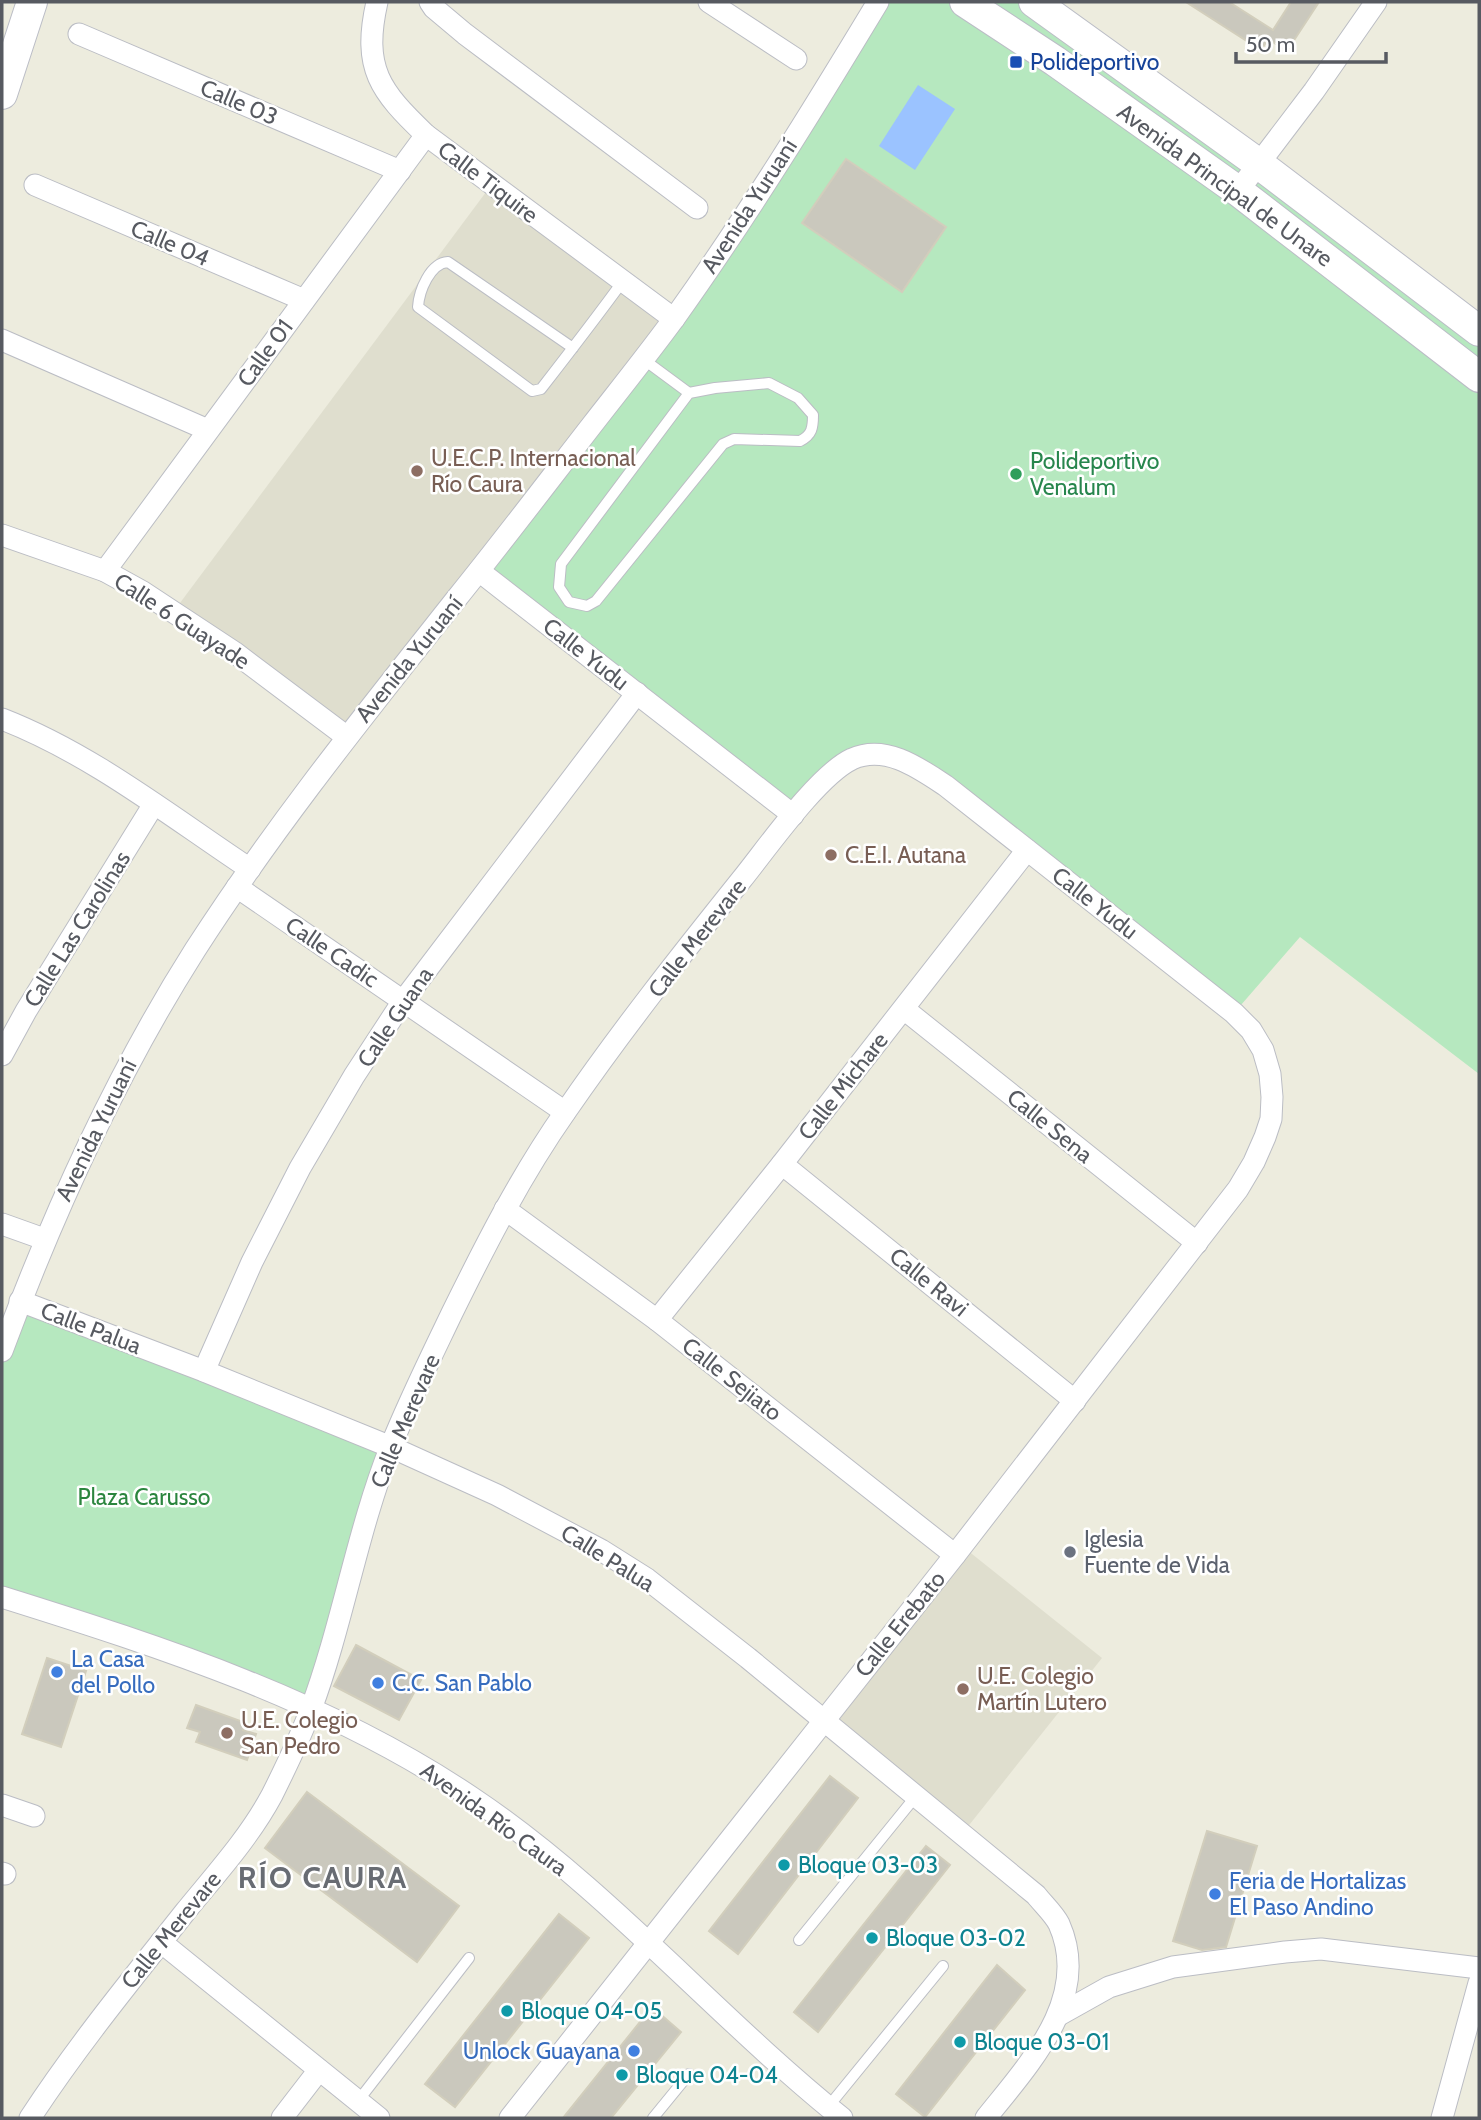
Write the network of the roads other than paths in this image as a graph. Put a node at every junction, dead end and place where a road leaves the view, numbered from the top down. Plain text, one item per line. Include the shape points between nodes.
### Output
1 (32, 2) edge
2 (377, 2) edge
3 (430, 2) edge
4 (709, 2) edge
5 (878, 2) edge
6 (965, 2) edge
7 (1034, 2) edge
8 (1376, 2) edge
9 (79, 34) dead end
10 (796, 59) dead end
11 (2, 94) edge
12 (426, 135) junction
13 (1259, 164) junction
14 (400, 171) junction
15 (35, 185) dead end
16 (1238, 191) junction
17 (697, 208) dead end
18 (623, 281) junction
19 (304, 300) junction
20 (674, 319) junction
21 (1479, 331) edge
22 (2, 340) edge
23 (573, 348) junction
24 (643, 359) junction
25 (1479, 377) edge
26 (689, 393) junction
27 (208, 430) junction
28 (2, 535) edge
29 (104, 571) junction
30 (479, 571) junction
31 (637, 693) junction
32 (2, 719) edge
33 (347, 737) junction
34 (849, 760) joint
35 (154, 804) junction
36 (793, 815) junction
37 (1027, 849) junction
38 (250, 869) junction
39 (237, 887) junction
40 (403, 1001) junction
41 (904, 1009) junction
42 (2, 1055) edge
43 (565, 1112) junction
44 (1271, 1119) joint
45 (782, 1164) junction
46 (505, 1209) junction
47 (2, 1224) edge
48 (44, 1239) junction
49 (1197, 1243) junction
50 (20, 1301) junction
51 (657, 1320) junction
52 (4, 1339) edge
53 (204, 1371) junction
54 (1075, 1401) junction
55 (391, 1447) junction
56 (955, 1555) junction
57 (2, 1597) edge
58 (311, 1708) junction
59 (824, 1719) junction
60 (916, 1796) junction
61 (2, 1805) edge
62 (34, 1816) dead end
63 (799, 1940) dead end
64 (161, 1942) junction
65 (648, 1942) junction
66 (469, 1958) dead end
67 (943, 1966) dead end
68 (1479, 1968) edge
69 (1479, 1983) edge
70 (1059, 2015) junction
71 (319, 2070) junction
72 (689, 2074) dead end
73 (358, 2101) junction
74 (835, 2113) edge
75 (30, 2118) edge
76 (282, 2118) edge
77 (379, 2118) edge
78 (510, 2118) edge
79 (653, 2118) edge
80 (986, 2118) edge
81 (1442, 2118) edge

1 - 11 street
2 - 12 street, Calle Tiquire via 371,47 376,75 390,100
3 - 17 street via 465,34
4 - 10 street
5 - 20 street, Avenida Yuruaní
6 - 16 street, Avenida Principal de Unare
7 - 13 street, Avenida Principal de Unare
8 - 13 street
9 - 14 street, Calle 03
12 - 14 street, Calle 01
12 - 18 street, Calle Tiquire
13 - 16 street
13 - 21 street, Avenida Principal de Unare
14 - 19 street, Calle 01
15 - 19 street, Calle 04
16 - 25 street, Avenida Principal de Unare
18 - 20 street, Calle Tiquire
18 - 23 lane
19 - 27 street, Calle 01
20 - 24 street, Avenida Yuruaní
22 - 27 street
23 - 23 lane via 541,389 532,391 418,307 420,292 437,266 448,262
24 - 26 lane
24 - 30 street, Avenida Yuruaní
26 - 26 lane via 561,564 559,587 569,602 587,606 596,601 723,444 734,439 800,441 813,428 813,415 798,398 769,383
27 - 29 street, Calle 01
28 - 29 street, Calle 6 Guayade
29 - 33 street, Calle 6 Guayade via 187,620
30 - 31 street, Calle Yudu
30 - 33 street, Avenida Yuruaní
31 - 36 street, Calle Yudu
31 - 40 street, Calle Guana
32 - 35 street via 62,747
33 - 38 street, Avenida Yuruaní
34 - 36 street, Calle Merevare
34 - 37 street, Calle Yudu via 869,754 892,756 919,768
35 - 38 street
35 - 42 street, Calle Las Carolinas
36 - 43 street, Calle Merevare
37 - 41 street, Calle Michare
37 - 44 street, Calle Yudu via 1251,1030 1270,1074
38 - 39 street, Avenida Yuruaní
39 - 40 street, Calle Cadic
39 - 48 street, Avenida Yuruaní via 121,1076
40 - 43 street, Calle Cadic
40 - 53 street, Calle Guana via 300,1168
41 - 45 street, Calle Michare
41 - 49 street, Calle Sena
43 - 46 street, Calle Merevare
44 - 49 street, Calle Erebato via 1238,1189
45 - 51 street, Calle Michare
45 - 54 street, Calle Ravi
46 - 51 street, Calle Sejiato
46 - 55 street, Calle Merevare
47 - 48 street
48 - 50 street, Avenida Yuruaní
49 - 54 street, Calle Erebato
50 - 52 street, Avenida Yuruaní
50 - 53 street, Calle Palua
51 - 56 street, Calle Sejiato
53 - 55 street, Calle Palua
54 - 56 street, Calle Erebato
55 - 58 street, Calle Merevare
55 - 59 street, Calle Palua via 497,1495 601,1550 647,1579
56 - 59 street, Calle Erebato
57 - 58 street, Avenida Río Caura via 158,1647
58 - 64 street, Calle Merevare via 270,1799
58 - 65 street, Avenida Río Caura via 473,1798
59 - 60 street, Calle Palua
59 - 65 street, Calle Erebato
60 - 63 lane
60 - 70 street, Calle Palua via 1036,1895 1058,1922 1068,1951 1069,1983
61 - 62 street
64 - 71 street
64 - 75 street, Calle Merevare
65 - 74 street, Avenida Río Caura
65 - 78 street, Calle Erebato
66 - 73 lane
67 - 74 lane
68 - 70 street via 1321,1949 1285,1952 1172,1967 1109,1987
69 - 81 street
70 - 80 street via 1041,2047
71 - 73 street
71 - 76 street
72 - 79 lane
73 - 77 street

